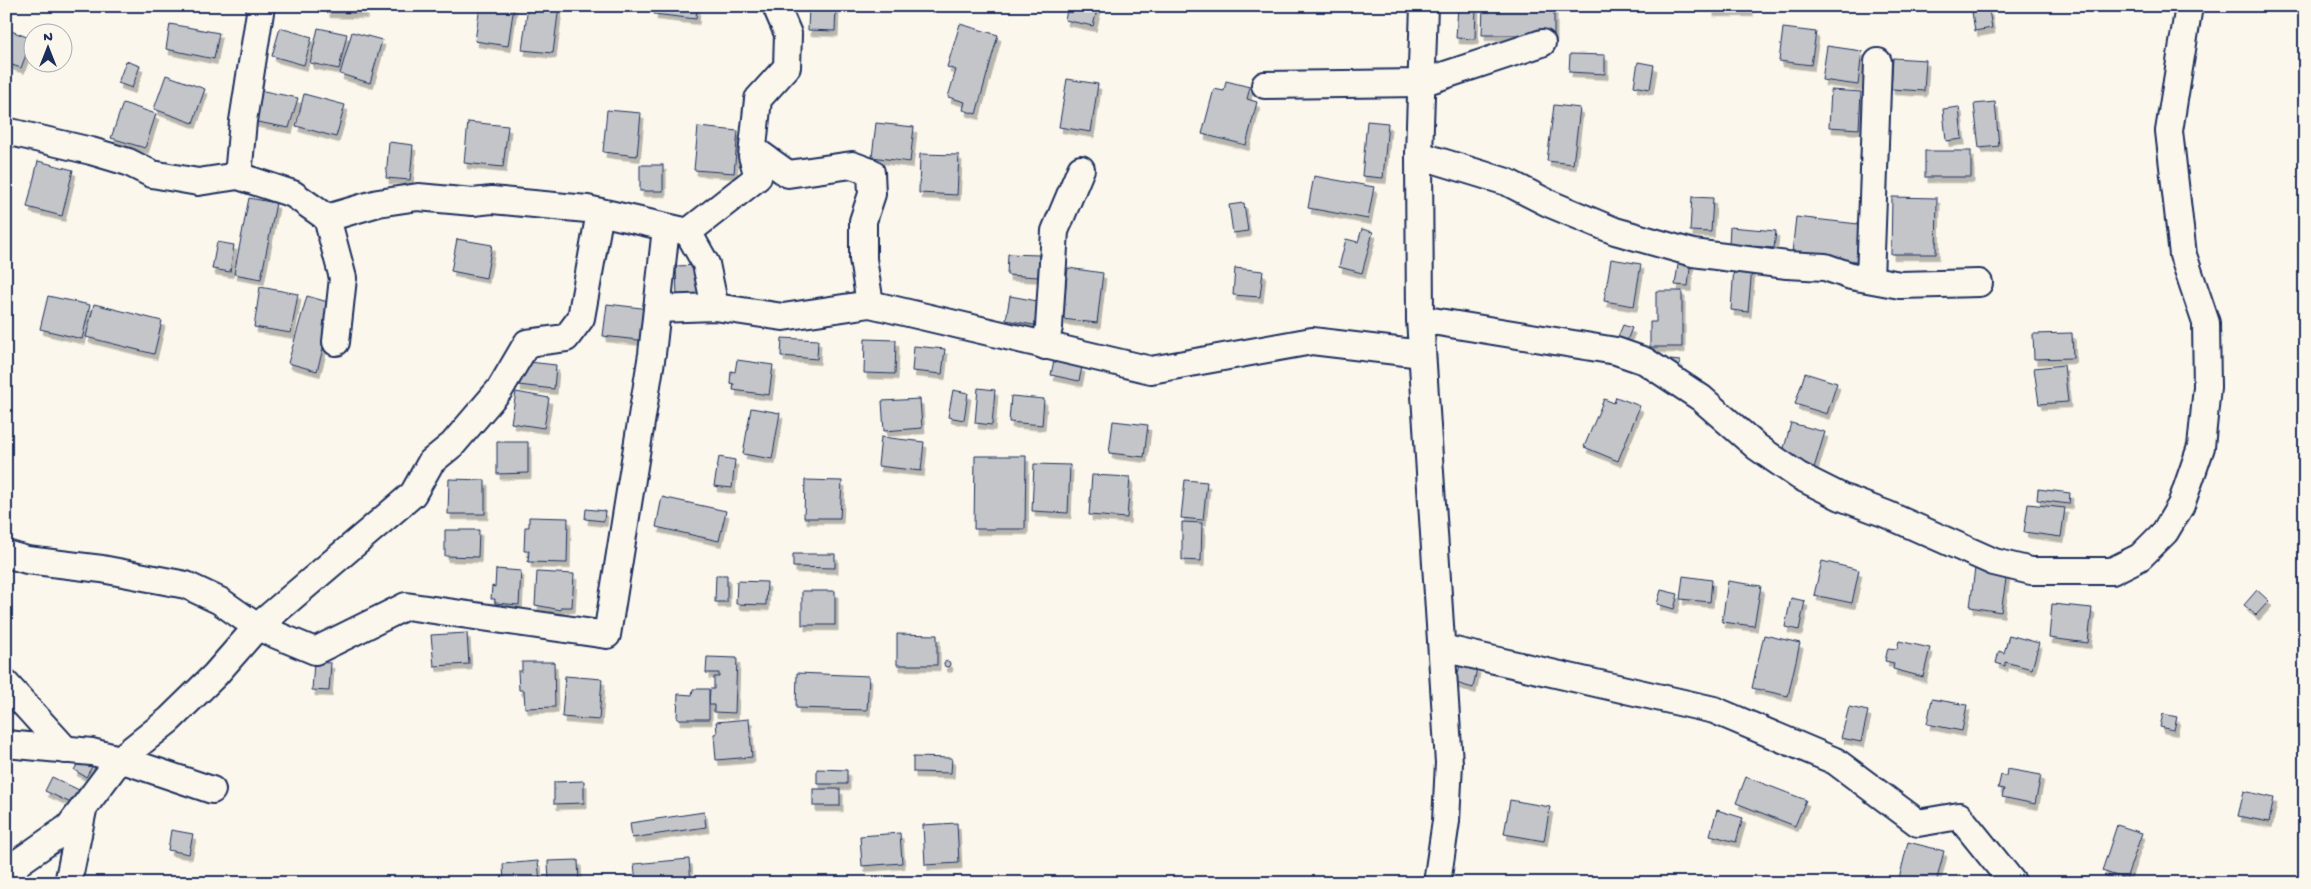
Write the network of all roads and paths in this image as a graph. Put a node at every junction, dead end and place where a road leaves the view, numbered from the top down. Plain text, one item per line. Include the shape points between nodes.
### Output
1 (261, 6) edge
2 (776, 6) edge
3 (1424, 6) edge
4 (2189, 6) edge
5 (1542, 43) dead end
6 (1878, 62) dead end
7 (1421, 83) junction
8 (1265, 85) dead end
9 (6, 131) edge
10 (753, 150) junction
11 (1418, 155) junction
12 (1081, 169) dead end
13 (238, 176) junction
14 (600, 212) junction
15 (327, 218) junction
16 (677, 230) junction
17 (1870, 279) junction
18 (1979, 283) dead end
19 (870, 304) junction
20 (715, 308) junction
21 (657, 309) junction
22 (1420, 319) junction
23 (336, 342) dead end
24 (1045, 346) junction
25 (1422, 354) junction
26 (6, 554) edge
27 (257, 627) junction
28 (1442, 648) junction
29 (6, 684) edge
30 (6, 744) edge
31 (66, 750) junction
32 (120, 759) junction
33 (212, 790) dead end
34 (83, 809) junction
35 (6, 879) edge
36 (68, 883) edge
37 (1437, 883) edge
38 (2013, 883) edge

1 - 13 street
2 - 10 street via 788,34 787,67 758,99
3 - 7 street
4 - 22 street via 2169,131 2183,255 2206,323 2207,387 2201,447 2182,505 2165,532 2140,557 2112,572 2031,570 1994,562 1841,497 1799,476 1757,447 1701,398 1645,361 1616,351
5 - 7 street
6 - 17 street
7 - 8 street
7 - 11 street
9 - 13 street via 128,162 152,174 198,182
10 - 16 street via 758,177
10 - 19 street via 788,174 852,165 871,172 872,194 864,220 864,259
11 - 17 street via 1507,182 1615,231 1693,253 1787,266 1825,267
11 - 22 street
12 - 24 street via 1055,231 1050,326
13 - 15 street via 293,194
14 - 15 street via 527,202 418,197 378,203
14 - 16 street
14 - 27 street via 581,318 566,338 527,343 500,389 452,444 431,462 413,494
15 - 23 street via 343,278
16 - 20 street via 706,264
16 - 21 street
17 - 18 street via 1900,284
19 - 20 street via 783,317
19 - 24 street
20 - 21 street
21 - 27 street via 607,635 406,606 315,651
22 - 25 street
24 - 25 street via 1151,370 1312,341
25 - 28 street
26 - 27 street via 26,560 102,569 186,585 220,601
27 - 32 street via 169,720
28 - 37 street via 1449,763 1446,821
28 - 38 street via 1714,710 1835,761 1918,823 1959,816
29 - 31 street
30 - 31 street
31 - 32 street
32 - 33 street
32 - 34 street
34 - 35 street via 69,827 19,862
34 - 36 street

